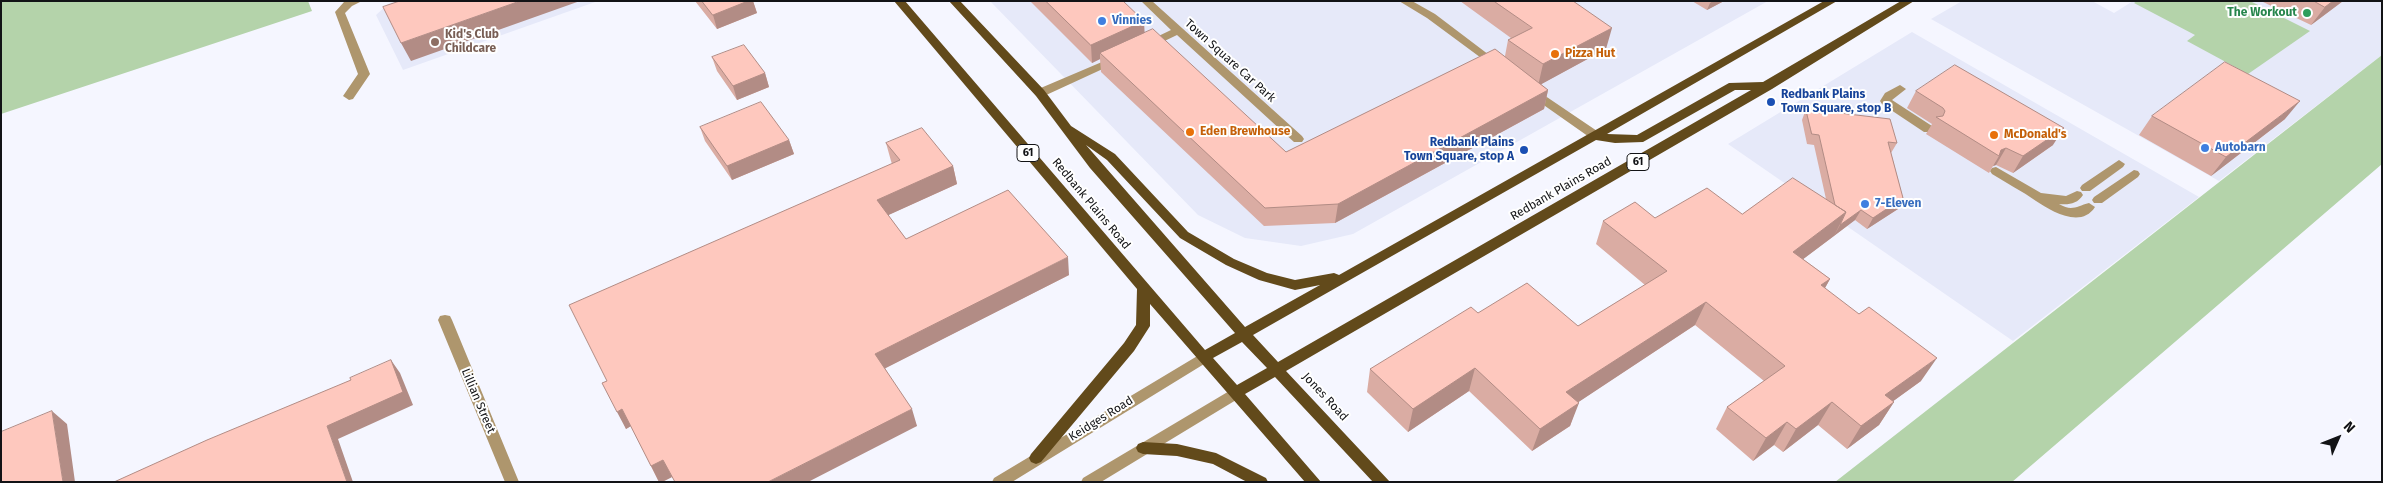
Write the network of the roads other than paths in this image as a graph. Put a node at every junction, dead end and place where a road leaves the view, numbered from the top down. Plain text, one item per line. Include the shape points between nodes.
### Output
1 (358, 1) edge
2 (898, 1) edge
3 (954, 1) edge
4 (1146, 1) edge
5 (1404, 1) edge
6 (1832, 1) edge
7 (1903, 2) edge
8 (1177, 30) junction
9 (1508, 73) edge
10 (1523, 84) edge
11 (1768, 86) junction
12 (1900, 89) dead end
13 (1040, 93) junction
14 (349, 96) dead end
15 (1060, 123) junction
16 (1928, 129) dead end
17 (1596, 136) junction
18 (1298, 139) dead end
19 (2119, 164) dead end
20 (1996, 171) edge
21 (2134, 174) dead end
22 (2038, 197) junction
23 (1344, 277) junction
24 (1142, 288) junction
25 (445, 320) dead end
26 (1244, 334) junction
27 (1204, 357) junction
28 (1277, 368) junction
29 (1236, 393) junction
30 (1144, 448) junction
31 (1036, 458) junction
32 (512, 482) edge
33 (998, 482) edge
34 (1088, 482) edge
35 (1261, 482) edge
36 (1314, 482) edge
37 (1383, 482) edge

1 - 14 street via 348,4 340,12 364,74
2 - 24 main road, Redbank Plains Road / 61
3 - 13 main road
4 - 8 street, Town Square Car Park
5 - 9 street
6 - 17 main road
7 - 11 main road, Redbank Plains Road / 61
8 - 13 street
8 - 18 street, Town Square Car Park
10 - 17 street
11 - 17 main road via 1733,86 1639,139
11 - 28 main road, Redbank Plains Road / 61
12 - 16 street via 1886,101
13 - 15 main road
15 - 23 main road via 1111,157 1184,235 1230,262 1264,277 1295,285
15 - 26 main road
17 - 23 main road
19 - 22 street via 2068,201
20 - 22 street
21 - 22 street via 2082,213 2061,211
23 - 26 main road
24 - 27 main road, Redbank Plains Road / 61
24 - 31 main road via 1143,326
25 - 32 street, Lillian Street
26 - 27 main road
26 - 28 main road, Jones Road
27 - 29 main road, Redbank Plains Road / 61
27 - 31 street, Keidges Road
28 - 29 main road, 61
28 - 37 main road, Jones Road
29 - 30 street
29 - 36 main road
30 - 34 street
30 - 35 main road via 1177,450 1216,459
31 - 33 street, Keidges Road

